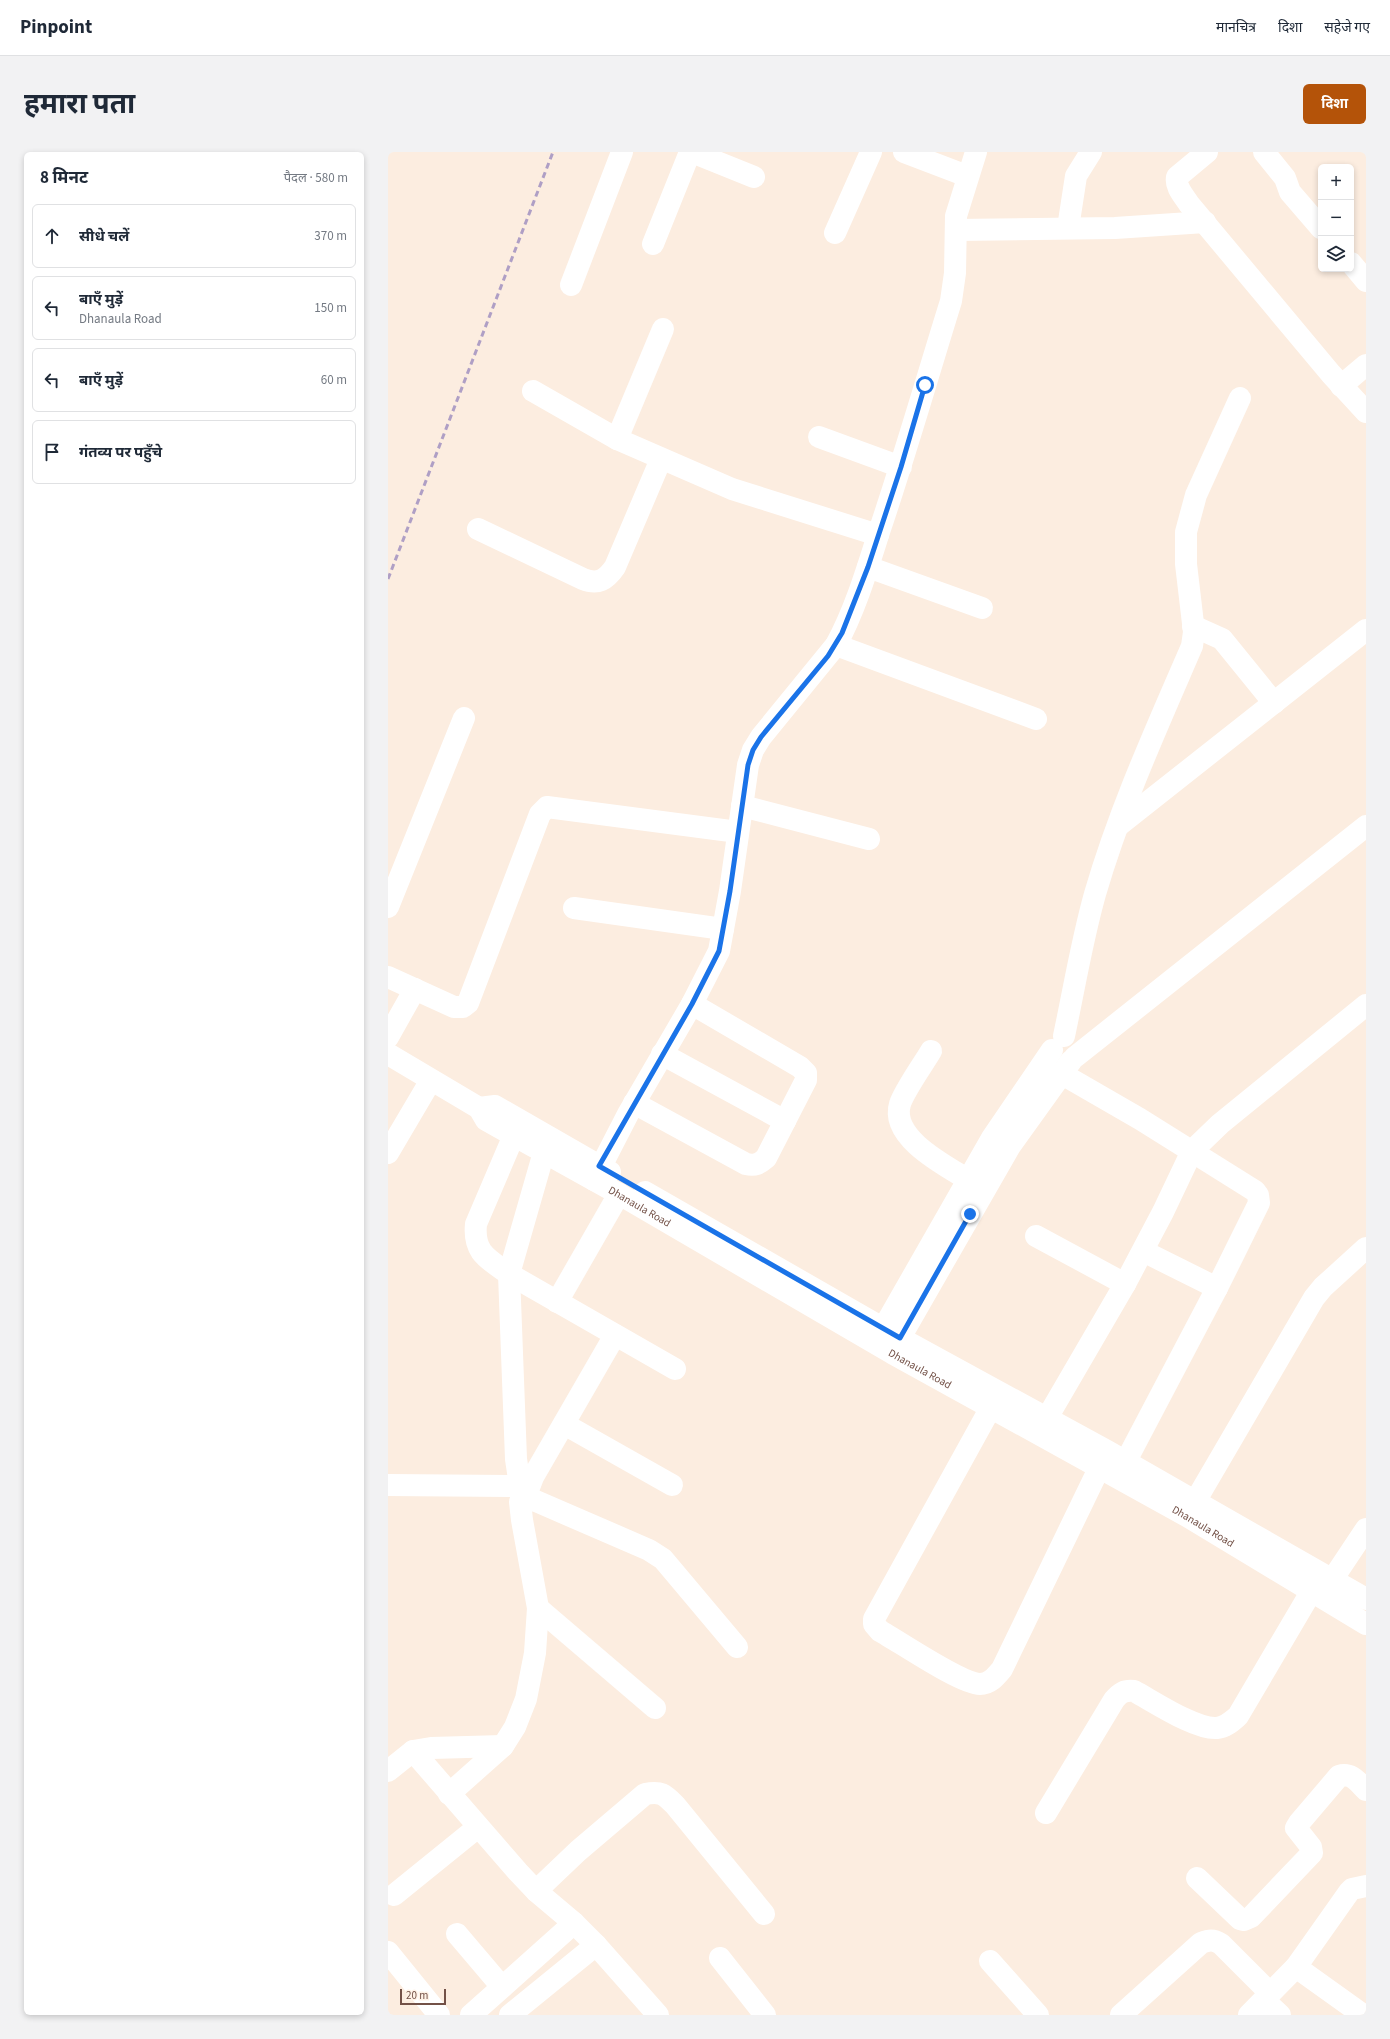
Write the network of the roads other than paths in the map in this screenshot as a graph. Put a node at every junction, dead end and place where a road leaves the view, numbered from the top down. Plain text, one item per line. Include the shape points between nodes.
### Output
1 (622, 152) edge
2 (691, 152) edge
3 (871, 152) edge
4 (904, 152) edge
5 (976, 152) edge
6 (1091, 152) edge
7 (1207, 152) edge
8 (1264, 152) edge
9 (967, 176) junction
10 (754, 177) dead end
11 (1204, 222) junction
12 (1318, 224) edge
13 (1068, 228) junction
14 (956, 230) junction
15 (835, 234) dead end
16 (653, 244) dead end
17 (1354, 267) edge
18 (1366, 281) edge
19 (571, 284) dead end
20 (663, 329) dead end
21 (1366, 365) edge
22 (1341, 386) junction
23 (533, 391) dead end
24 (1240, 398) dead end
25 (1366, 412) edge
26 (819, 437) dead end
27 (617, 439) junction
28 (661, 459) junction
29 (901, 467) junction
30 (478, 528) dead end
31 (878, 535) junction
32 (868, 567) junction
33 (982, 608) dead end
34 (1193, 626) junction
35 (1366, 630) edge
36 (836, 645) junction
37 (1274, 703) junction
38 (464, 718) dead end
39 (1036, 719) dead end
40 (742, 806) junction
41 (1119, 825) junction
42 (1366, 826) edge
43 (738, 832) junction
44 (869, 839) dead end
45 (388, 907) edge
46 (574, 908) dead end
47 (723, 929) junction
48 (388, 977) edge
49 (415, 989) junction
50 (692, 1004) junction
51 (1366, 1005) edge
52 (388, 1037) edge
53 (1058, 1043) junction
54 (931, 1051) dead end
55 (388, 1054) edge
56 (662, 1054) junction
57 (1070, 1064) junction
58 (431, 1080) junction
59 (634, 1103) junction
60 (479, 1108) junction
61 (785, 1121) junction
62 (514, 1135) junction
63 (1192, 1151) junction
64 (544, 1152) junction
65 (388, 1153) edge
66 (596, 1173) junction
67 (976, 1184) junction
68 (619, 1194) junction
69 (1036, 1236) dead end
70 (1366, 1248) edge
71 (1143, 1251) junction
72 (509, 1274) junction
73 (1126, 1284) junction
74 (1217, 1288) junction
75 (557, 1302) junction
76 (615, 1335) junction
77 (887, 1341) junction
78 (674, 1369) dead end
79 (990, 1409) junction
80 (1047, 1418) junction
81 (564, 1424) junction
82 (1103, 1460) junction
83 (1126, 1461) junction
84 (388, 1485) edge
85 (672, 1485) dead end
86 (522, 1494) junction
87 (1191, 1509) junction
88 (1366, 1529) edge
89 (1332, 1580) junction
90 (1310, 1592) junction
91 (1366, 1599) edge
92 (538, 1608) junction
93 (1366, 1624) edge
94 (737, 1647) dead end
95 (655, 1708) dead end
96 (503, 1746) junction
97 (413, 1751) junction
98 (388, 1771) edge
99 (1366, 1790) edge
100 (449, 1794) junction
101 (1046, 1813) dead end
102 (478, 1827) junction
103 (1197, 1878) dead end
104 (1366, 1886) edge
105 (536, 1892) junction
106 (394, 1895) dead end
107 (764, 1914) dead end
108 (574, 1923) junction
109 (457, 1934) dead end
110 (596, 1945) junction
111 (388, 1952) edge
112 (720, 1958) dead end
113 (990, 1960) dead end
114 (1296, 1967) junction
115 (502, 1987) junction
116 (1261, 2003) edge
117 (439, 2015) edge
118 (471, 2015) edge
119 (510, 2015) edge
120 (658, 2015) edge
121 (764, 2015) edge
122 (1038, 2015) edge
123 (1121, 2015) edge
124 (1280, 2015) edge
125 (1363, 2015) edge

1 - 19 street
2 - 10 street
2 - 16 street
3 - 15 street
4 - 9 street
5 - 9 street
6 - 13 street via 1076,176
7 - 11 street via 1176,180 1189,204
8 - 12 street via 1285,178 1288,189
9 - 14 street via 956,216
11 - 13 street via 1115,228
11 - 22 street
13 - 14 street
14 - 29 street via 955,273 951,301
17 - 18 street
20 - 27 street
21 - 22 street
22 - 25 street
23 - 27 street
24 - 34 street via 1196,495 1186,532 1186,564
26 - 29 street
27 - 28 street
28 - 30 street via 615,567 599,582 583,579
28 - 31 street via 732,489
29 - 31 street
31 - 32 street
32 - 33 street
32 - 36 street
34 - 37 street via 1222,639
34 - 41 street via 1192,646 1142,761
35 - 37 street
36 - 39 street
36 - 40 street via 753,750 748,765
37 - 41 street
38 - 45 street
40 - 43 street
40 - 44 street
41 - 53 street via 1095,895
42 - 57 street
43 - 47 street
43 - 49 street via 547,807 540,814 468,1004 454,1007
46 - 47 street
47 - 50 street via 719,951
48 - 49 street
49 - 52 street
50 - 56 street
50 - 61 street via 800,1067 806,1073 806,1080
51 - 63 street via 1220,1124
53 - 57 street via 1074,1039 1077,1043 1078,1048
53 - 67 street via 996,1132
54 - 67 street via 900,1104 900,1124 910,1138 926,1152
55 - 58 street, Dhanaula Road
56 - 59 street
56 - 61 street
57 - 63 street
57 - 67 street via 1010,1146
58 - 60 street, Dhanaula Road
58 - 65 street
59 - 61 street via 752,1166 760,1164 766,1158
59 - 66 street
60 - 62 street, Dhanaula Road via 486,1120
60 - 66 street, Dhanaula Road via 495,1106
62 - 64 street, Dhanaula Road
62 - 72 street via 476,1224 474,1237 484,1255
63 - 71 street
63 - 74 street via 1255,1191 1258,1196 1259,1203
64 - 66 street, Dhanaula Road
64 - 72 street
66 - 68 street, Dhanaula Road
66 - 77 street, Dhanaula Road
67 - 77 street
68 - 75 street
68 - 77 street, Dhanaula Road
69 - 73 street
70 - 87 street via 1314,1298
71 - 73 street
71 - 74 street
72 - 75 street
72 - 86 street via 516,1460
73 - 80 street
74 - 83 street
75 - 76 street
76 - 78 street
76 - 81 street
77 - 79 street, Dhanaula Road
77 - 80 street, Dhanaula Road
79 - 82 street, Dhanaula Road
79 - 82 street via 874,1619 874,1624 880,1630 960,1678 981,1684 993,1679 1002,1669
80 - 82 street, Dhanaula Road
81 - 85 street
81 - 86 street
82 - 83 street, Dhanaula Road
82 - 87 street, Dhanaula Road
83 - 87 street, Dhanaula Road
84 - 86 street
86 - 92 street via 522,1520
86 - 94 street via 649,1550 663,1559
87 - 89 street, Dhanaula Road
87 - 90 street, Dhanaula Road
88 - 89 street
89 - 91 street, Dhanaula Road
90 - 93 street, Dhanaula Road
90 - 101 street via 1238,1716 1228,1725 1216,1728 1200,1727 1134,1691 1120,1693
92 - 95 street
92 - 96 street via 535,1653 526,1699 515,1727
96 - 97 street
96 - 100 street
97 - 98 street
97 - 100 street
99 - 103 street via 1350,1776 1339,1776 1296,1828 1311,1847 1312,1853 1251,1917 1240,1919
100 - 102 street
102 - 105 street
102 - 106 street
104 - 114 street via 1349,1892
105 - 107 street via 639,1799 645,1794 656,1792 666,1796 675,1805
105 - 108 street
108 - 110 street
108 - 115 street
109 - 115 street
110 - 119 street
110 - 120 street
111 - 117 street
112 - 121 street
113 - 122 street
114 - 116 street
114 - 125 street
115 - 118 street
116 - 123 street via 1221,1944 1209,1940 1201,1944
116 - 124 street

